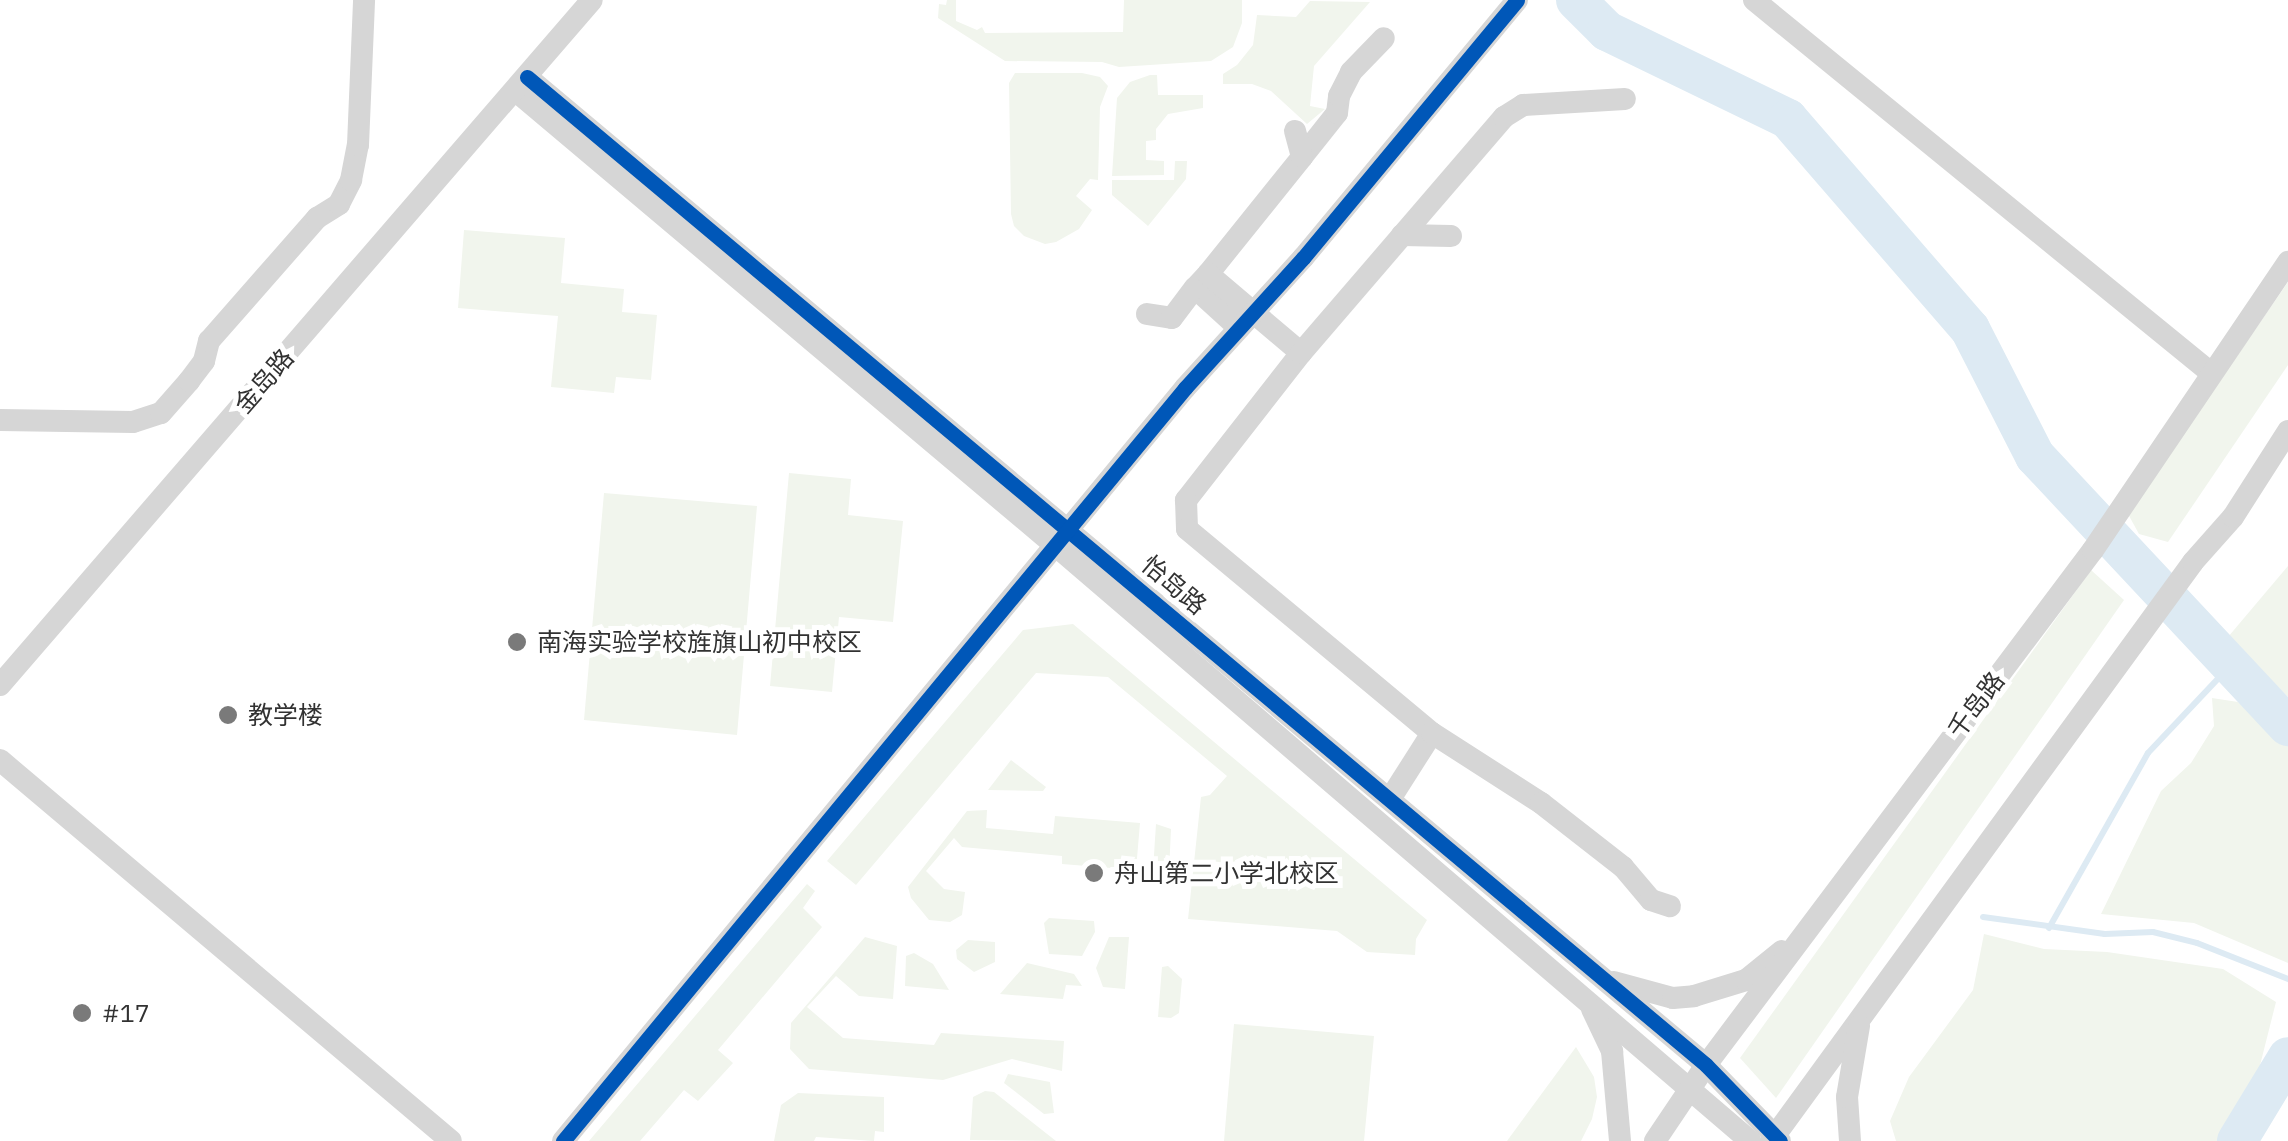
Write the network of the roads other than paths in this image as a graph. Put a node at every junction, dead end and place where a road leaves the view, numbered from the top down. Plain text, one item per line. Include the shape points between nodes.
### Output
1 (364, 0) edge
2 (592, 0) edge
3 (1754, 0) edge
4 (1516, 1) edge
5 (1384, 38) dead end
6 (521, 84) junction
7 (1625, 99) dead end
8 (1296, 131) dead end
9 (1302, 157) junction
10 (1402, 236) junction
11 (1451, 236) dead end
12 (2288, 262) edge
13 (1202, 281) junction
14 (1147, 314) dead end
15 (1246, 320) junction
16 (1301, 353) junction
17 (2210, 372) junction
18 (0, 420) edge
19 (2288, 431) edge
20 (1064, 539) junction
21 (0, 685) edge
22 (1432, 733) junction
23 (0, 760) edge
24 (1390, 799) junction
25 (1670, 906) dead end
26 (1805, 934) junction
27 (1602, 978) junction
28 (1582, 994) junction
29 (1859, 1021) junction
30 (1706, 1065) junction
31 (1692, 1088) junction
32 (1775, 1140) edge
33 (452, 1141) edge
34 (562, 1141) edge
35 (1620, 1141) edge
36 (1655, 1141) edge
37 (1750, 1141) edge
38 (1850, 1141) edge

1 - 18 street via 351,180 339,204 307,229 210,341 189,381 161,413 132,422
2 - 6 street, 金岛路
3 - 17 street
4 - 15 street
5 - 9 street via 1351,72 1337,113
6 - 20 street
6 - 21 street, 金岛路
7 - 10 street via 1524,106 1504,117
8 - 9 street
9 - 13 street
10 - 11 street
10 - 16 street
12 - 17 street, 千岛路
13 - 14 street via 1172,318
13 - 15 street
15 - 16 street
15 - 20 street
16 - 22 street via 1186,500 1187,528
17 - 26 street, 千岛路 via 2093,550
19 - 29 street via 2233,517 2193,562
20 - 24 street, 怡岛路
20 - 28 street
20 - 34 street
22 - 24 street
22 - 25 street via 1541,803 1623,867 1651,900
23 - 33 street
24 - 27 street, 怡岛路
26 - 27 street via 1746,980 1694,996 1672,998
26 - 30 street, 千岛路
27 - 30 street, 怡岛路
28 - 31 street
28 - 35 street via 1612,1052
29 - 32 street
29 - 38 street via 1847,1097
30 - 31 street, 千岛路
30 - 32 street, 怡岛路
31 - 36 street, 千岛路
31 - 37 street

